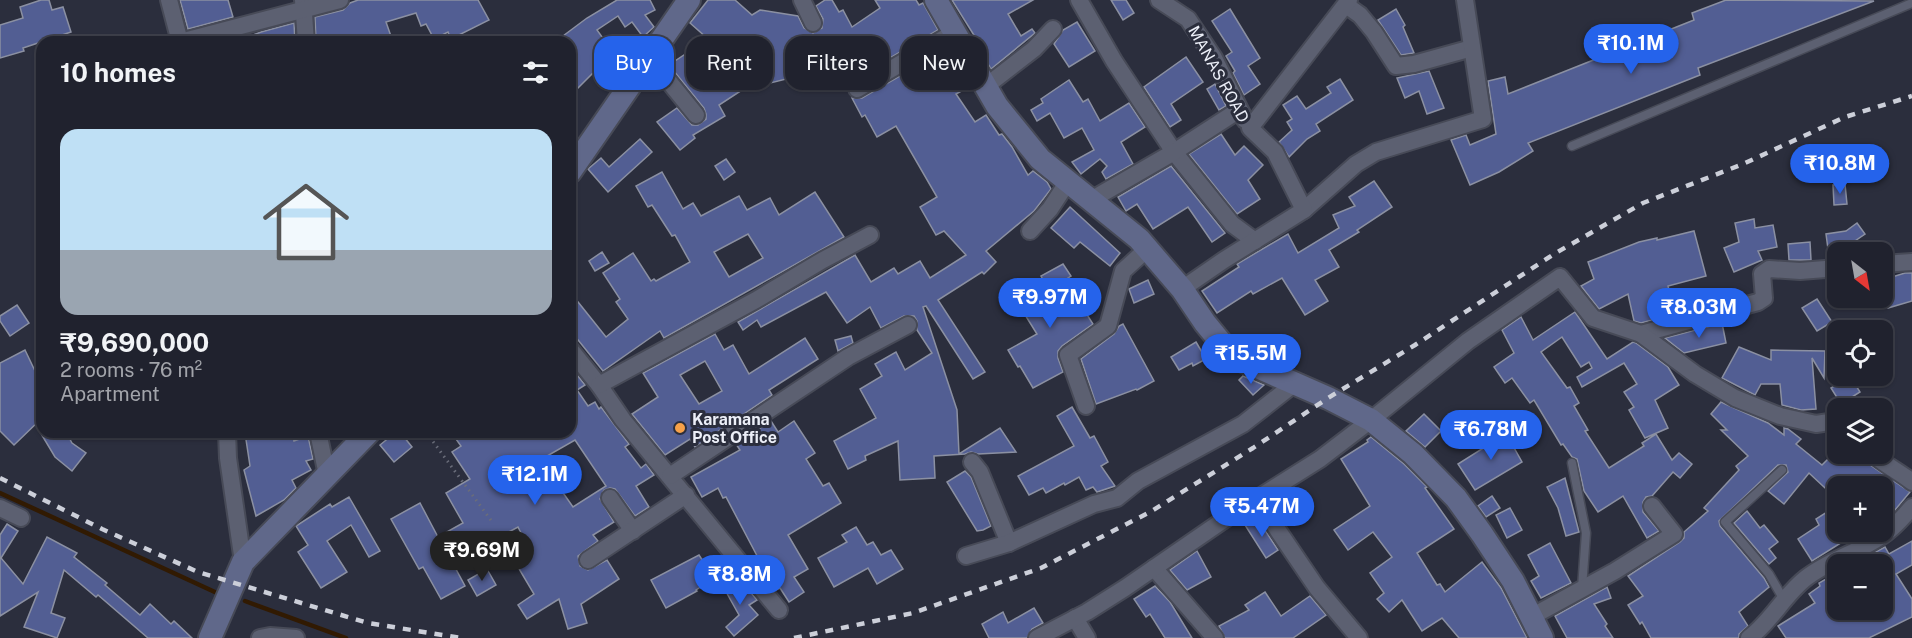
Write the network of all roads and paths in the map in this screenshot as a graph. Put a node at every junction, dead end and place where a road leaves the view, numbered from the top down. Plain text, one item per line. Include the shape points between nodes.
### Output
1 (169, 0) edge
2 (340, 0) edge
3 (689, 0) edge
4 (802, 0) edge
5 (936, 0) edge
6 (1079, 0) edge
7 (1159, 0) edge
8 (1465, 0) edge
9 (1347, 2) edge
10 (1912, 3) edge
11 (303, 4) edge
12 (813, 23) dead end
13 (1053, 29) dead end
14 (955, 32) junction
15 (178, 36) edge
16 (199, 36) edge
17 (306, 36) edge
18 (664, 36) edge
19 (957, 36) edge
20 (1472, 48) junction
21 (889, 70) edge
22 (987, 85) edge
23 (674, 88) edge
24 (626, 90) edge
25 (987, 90) edge
26 (1239, 110) junction
27 (696, 115) dead end
28 (1250, 128) junction
29 (1572, 146) dead end
30 (1174, 152) junction
31 (576, 163) edge
32 (1068, 183) junction
33 (1091, 200) junction
34 (1304, 210) junction
35 (1030, 231) dead end
36 (870, 235) dead end
37 (1255, 241) junction
38 (1147, 249) junction
39 (1912, 262) edge
40 (1893, 263) edge
41 (1827, 269) edge
42 (1182, 289) junction
43 (908, 325) dead end
44 (1641, 334) junction
45 (576, 356) edge
46 (1294, 384) junction
47 (599, 385) junction
48 (1086, 406) dead end
49 (1371, 420) junction
50 (1827, 423) edge
51 (227, 438) edge
52 (319, 438) edge
53 (363, 438) edge
54 (430, 438) edge
55 (972, 462) dead end
56 (1572, 463) dead end
57 (1884, 464) edge
58 (1782, 470) dead end
59 (327, 475) junction
60 (670, 476) junction
61 (1912, 482) edge
62 (686, 495) junction
63 (610, 498) dead end
64 (1256, 498) junction
65 (1652, 506) dead end
66 (1912, 507) edge
67 (0, 508) edge
68 (21, 518) dead end
69 (493, 523) dead end
70 (633, 531) junction
71 (1009, 543) junction
72 (966, 556) dead end
73 (588, 560) dead end
74 (243, 562) junction
75 (1154, 568) junction
76 (1582, 589) junction
77 (1784, 600) junction
78 (779, 610) dead end
79 (1531, 616) junction
80 (1075, 618) junction
81 (210, 638) edge
82 (260, 638) edge
83 (296, 638) edge
84 (1037, 638) edge
85 (1087, 638) edge
86 (1215, 638) edge
87 (1359, 638) edge
88 (1542, 638) edge
89 (1749, 638) edge

1 - 15 street
2 - 11 street
3 - 18 street
4 - 12 street
5 - 14 street
6 - 30 street
7 - 26 street, MANAS ROAD via 1188,19 1214,58
8 - 20 street
9 - 20 street via 1374,32 1396,66
9 - 28 street
10 - 29 lane
11 - 16 street
11 - 17 street
13 - 22 street
14 - 19 street
14 - 21 street
20 - 34 street via 1483,119 1376,152 1356,164
23 - 27 street
24 - 31 street
25 - 32 street via 1040,159
26 - 28 street, MANAS ROAD
26 - 30 street
28 - 34 street, MANAS ROAD via 1275,152
30 - 33 street
30 - 37 street via 1232,224
32 - 33 street
32 - 35 street
33 - 38 street
34 - 37 street
36 - 47 street
37 - 42 street
38 - 42 street
38 - 48 street via 1123,271 1108,326 1068,355
39 - 40 street
41 - 44 street via 1769,269 1762,274 1764,298 1758,302
42 - 46 street via 1232,356
43 - 60 street via 848,357
44 - 49 street via 1593,318 1560,277 1468,341
44 - 50 street via 1735,398 1780,416
45 - 47 street
46 - 49 street
46 - 71 street via 1243,424 1138,481 1117,498 1094,504
47 - 60 street via 622,420
49 - 64 street via 1320,459
49 - 79 street via 1413,454 1456,498 1513,580
51 - 74 street
52 - 59 street
53 - 59 street
54 - 69 path
55 - 71 street via 980,472
56 - 76 lane via 1586,533
57 - 61 street
58 - 77 lane via 1725,522 1769,574
59 - 74 street
60 - 62 street
62 - 70 street
62 - 78 street
63 - 70 street
64 - 75 street
64 - 87 street via 1317,588
65 - 76 street via 1674,534
66 - 77 street via 1886,533 1825,564
67 - 68 street
70 - 73 street
71 - 72 street
74 - 81 street
75 - 80 street
75 - 86 street
76 - 79 street
77 - 89 street
79 - 88 street
80 - 84 street
80 - 85 street
82 - 83 street

